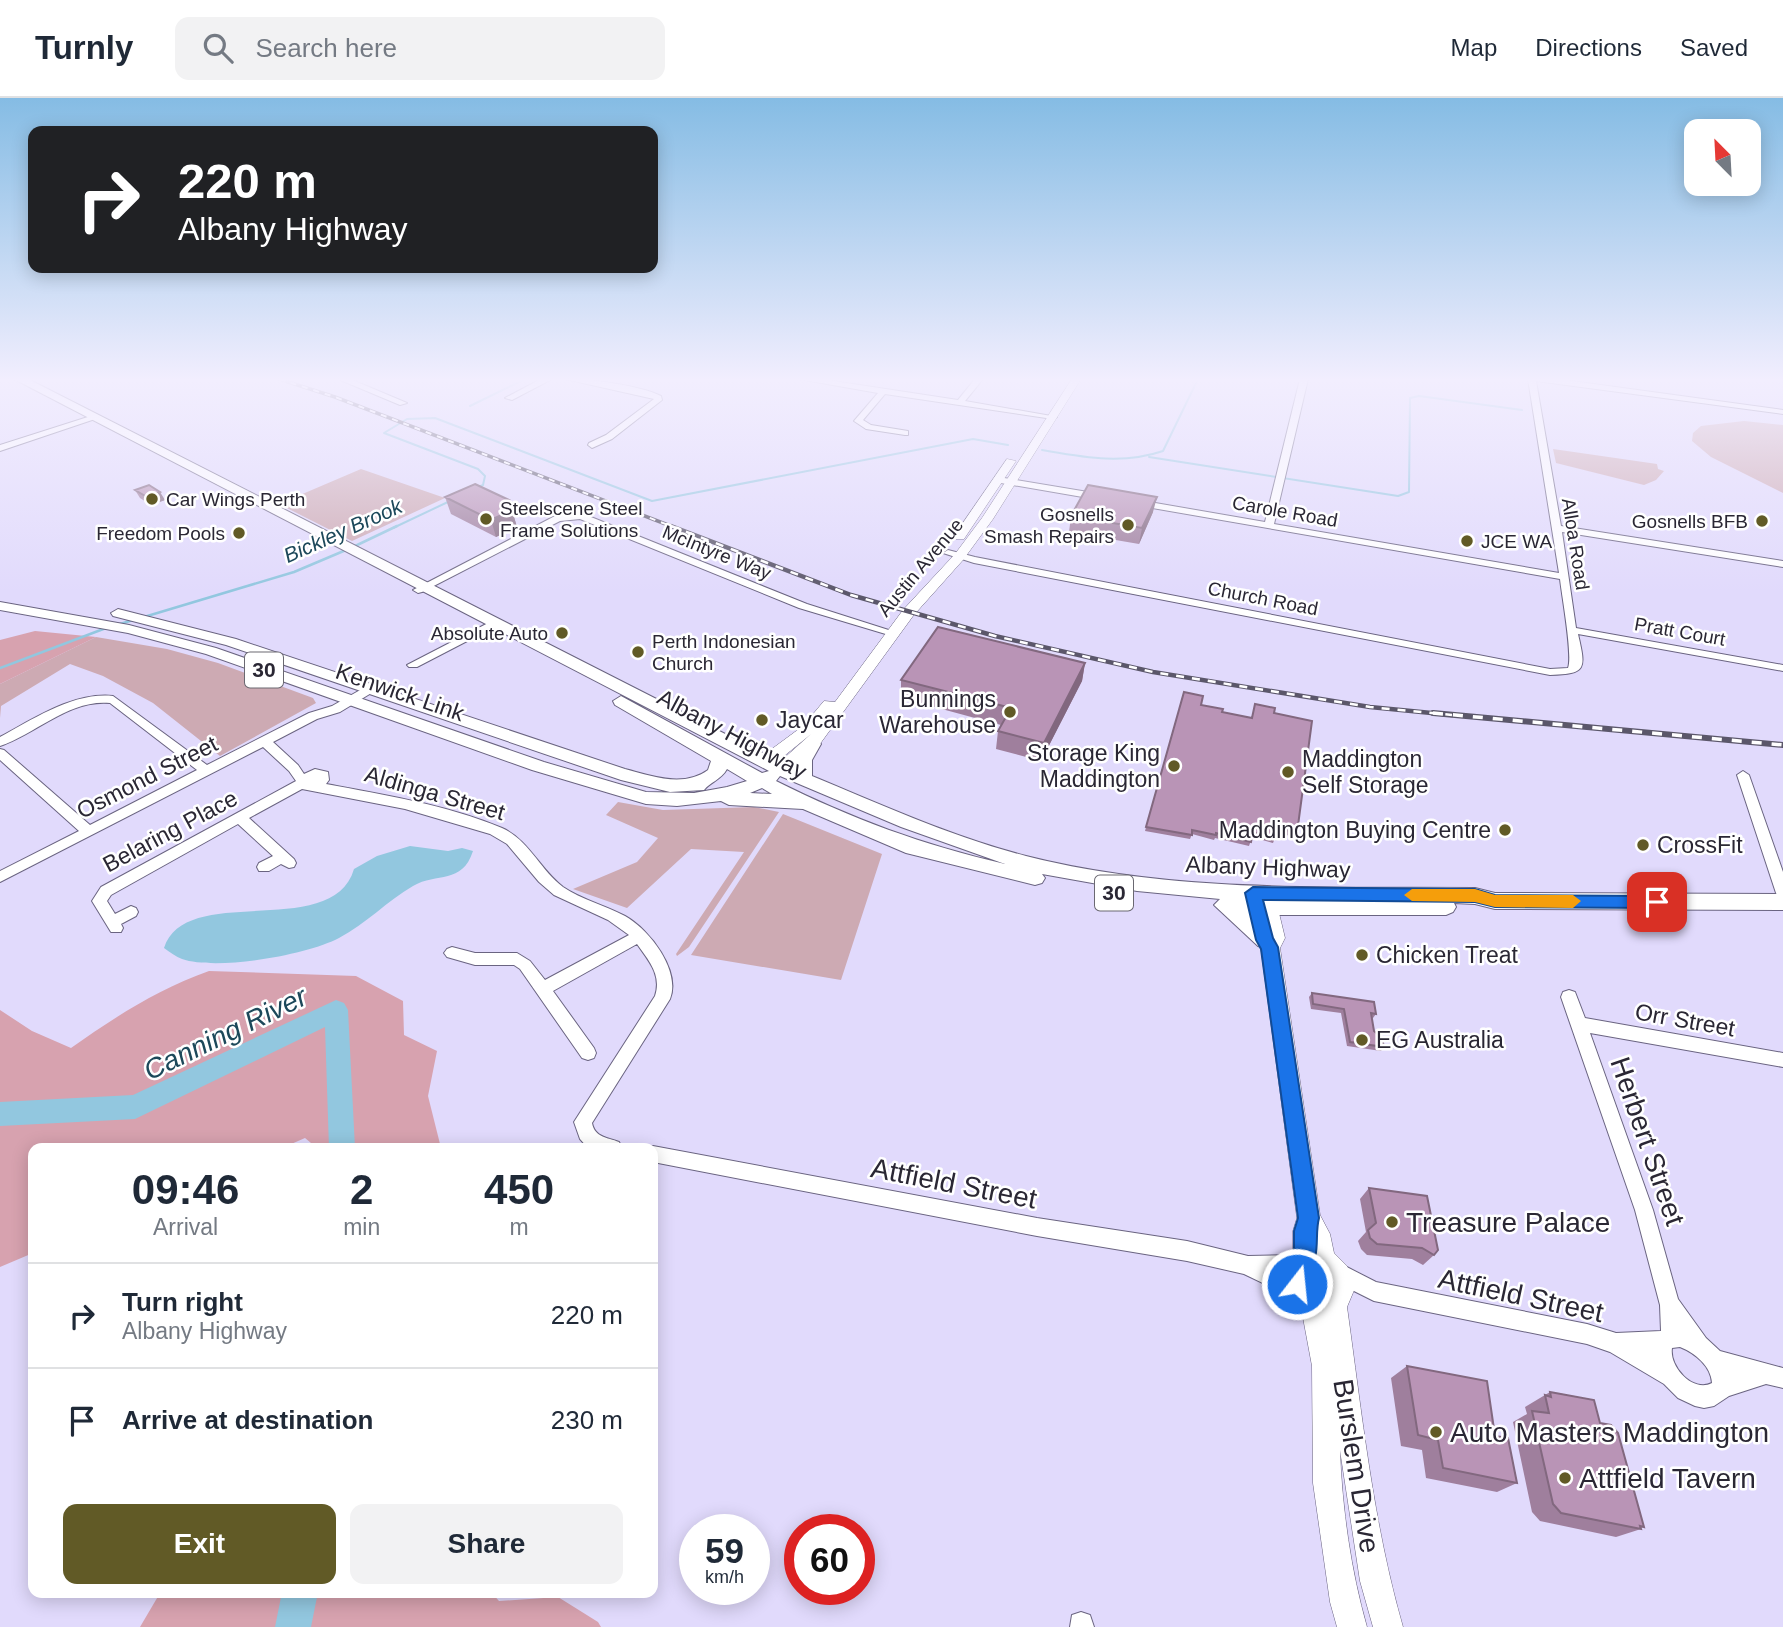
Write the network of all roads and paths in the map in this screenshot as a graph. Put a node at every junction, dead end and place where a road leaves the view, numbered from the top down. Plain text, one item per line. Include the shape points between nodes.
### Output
1 (152, 450) edge
2 (1025, 450) edge
3 (1287, 450) edge
4 (1543, 450) edge
5 (1005, 481) junction
6 (1106, 498) edge
7 (1133, 503) edge
8 (1269, 526) junction
9 (1556, 528) junction
10 (953, 555) junction
11 (1783, 564) edge
12 (1565, 577) junction
13 (421, 589) junction
14 (0, 594) edge
15 (0, 606) edge
16 (491, 625) junction
17 (1571, 630) junction
18 (886, 632) junction
19 (413, 665) dead end
20 (1783, 668) edge
21 (1572, 671) joint
22 (354, 693) junction
23 (264, 741) junction
24 (0, 742) edge
25 (812, 744) junction
26 (0, 753) edge
27 (720, 757) junction
28 (774, 765) junction
29 (207, 771) junction
30 (1743, 775) dead end
31 (756, 776) junction
32 (803, 780) junction
33 (313, 783) junction
34 (667, 793) junction
35 (815, 806) junction
36 (241, 819) junction
37 (88, 831) junction
38 (264, 867) dead end
39 (0, 877) edge
40 (1783, 893) edge
41 (1262, 901) junction
42 (1783, 902) edge
43 (1224, 905) junction
44 (131, 912) dead end
45 (639, 936) junction
46 (1267, 944) junction
47 (452, 953) dead end
48 (543, 989) junction
49 (1569, 997) dead end
50 (1578, 1024) junction
51 (588, 1053) dead end
52 (1783, 1060) edge
53 (596, 1143) edge
54 (658, 1155) edge
55 (1246, 1265) junction
56 (1319, 1281) junction
57 (1670, 1305) junction
58 (1668, 1340) junction
59 (1615, 1343) junction
60 (1707, 1352) junction
61 (1670, 1376) junction
62 (1773, 1377) edge
63 (1722, 1387) junction
64 (1352, 1627) edge
65 (1388, 1627) edge

1 - 13 highway, Albany Highway
2 - 5 main road, Austin Avenue
3 - 8 street
4 - 9 street, Alloa Road
5 - 6 street
5 - 10 main road, Austin Avenue
7 - 8 street, Carole Road
8 - 12 street, Carole Road
9 - 11 street
9 - 12 street, Alloa Road
10 - 18 main road, Austin Avenue
10 - 21 street, Church Road via 1550,672
12 - 17 street, Alloa Road
13 - 16 highway, Albany Highway
13 - 18 street, McIntyre Way via 558,518 581,516 803,606
14 - 22 highway, Kenwick Link / 30 via 98,609 193,631
15 - 22 highway, Kenwick Link / 30 via 177,641
16 - 19 street
16 - 27 highway, Albany Highway
16 - 28 highway, Albany Highway
17 - 20 street, Pratt Court
17 - 21 street, Alloa Road via 1577,655
18 - 25 main road, Austin Avenue
18 - 28 main road, Austin Avenue via 816,721
22 - 23 street, Osmond Street via 325,714
22 - 34 highway, Kenwick Link / 30 via 586,782 646,798
23 - 29 street, Osmond Street
23 - 33 street
24 - 29 street via 81,703 107,698
25 - 28 main road, Austin Avenue
25 - 32 highway via 803,760
26 - 37 street
27 - 31 highway, Albany Highway
27 - 34 highway via 720,768 709,778
28 - 31 highway, Kenwick Link
28 - 32 highway, Albany Highway / 30
29 - 37 street, Osmond Street
30 - 40 street
31 - 34 highway, Kenwick Link / 30 via 747,788 713,795
31 - 35 highway, Albany Highway / 30
32 - 41 highway, Albany Highway / 30 via 898,821 1025,863
33 - 36 street, Belaring Place
33 - 45 street, Aldinga Street via 496,831 517,844 551,885 624,922
34 - 35 highway, 30
35 - 43 highway, Albany Highway / 30 via 895,841 986,866 1091,890
36 - 38 street via 285,860
36 - 44 street, Belaring Place via 106,891 99,901 114,925
37 - 39 street, Osmond Street
41 - 42 highway, Albany Highway / 30 via 1430,908 1495,901
41 - 43 highway, Albany Highway / 30
41 - 46 main road, Burslem Drive via 1276,938
43 - 46 highway via 1244,918
45 - 48 street
45 - 53 street, Aldinga Street via 665,973 666,991 583,1122 585,1134
46 - 56 main road, Burslem Drive via 1309,1218 1318,1234
47 - 48 street via 475,959 517,959
48 - 51 street
49 - 50 street, Herbert Street
50 - 52 street, Orr Street
50 - 57 street, Herbert Street via 1644,1210
54 - 55 street, Attfield Street
55 - 56 street, Attfield Street
55 - 56 street, Attfield Street
56 - 59 street, Attfield Street
56 - 64 main road, Burslem Drive via 1327,1483
56 - 65 main road, Burslem Drive
57 - 58 street, Herbert Street
57 - 60 street, Herbert Street
58 - 59 street, Attfield Street
58 - 60 street, Attfield Street via 1680,1338
58 - 61 street via 1660,1353
59 - 61 street, Attfield Street
60 - 62 street, Attfield Street
60 - 63 street via 1720,1370
61 - 63 street, Attfield Street via 1700,1396 1716,1395
62 - 63 street, Attfield Street

